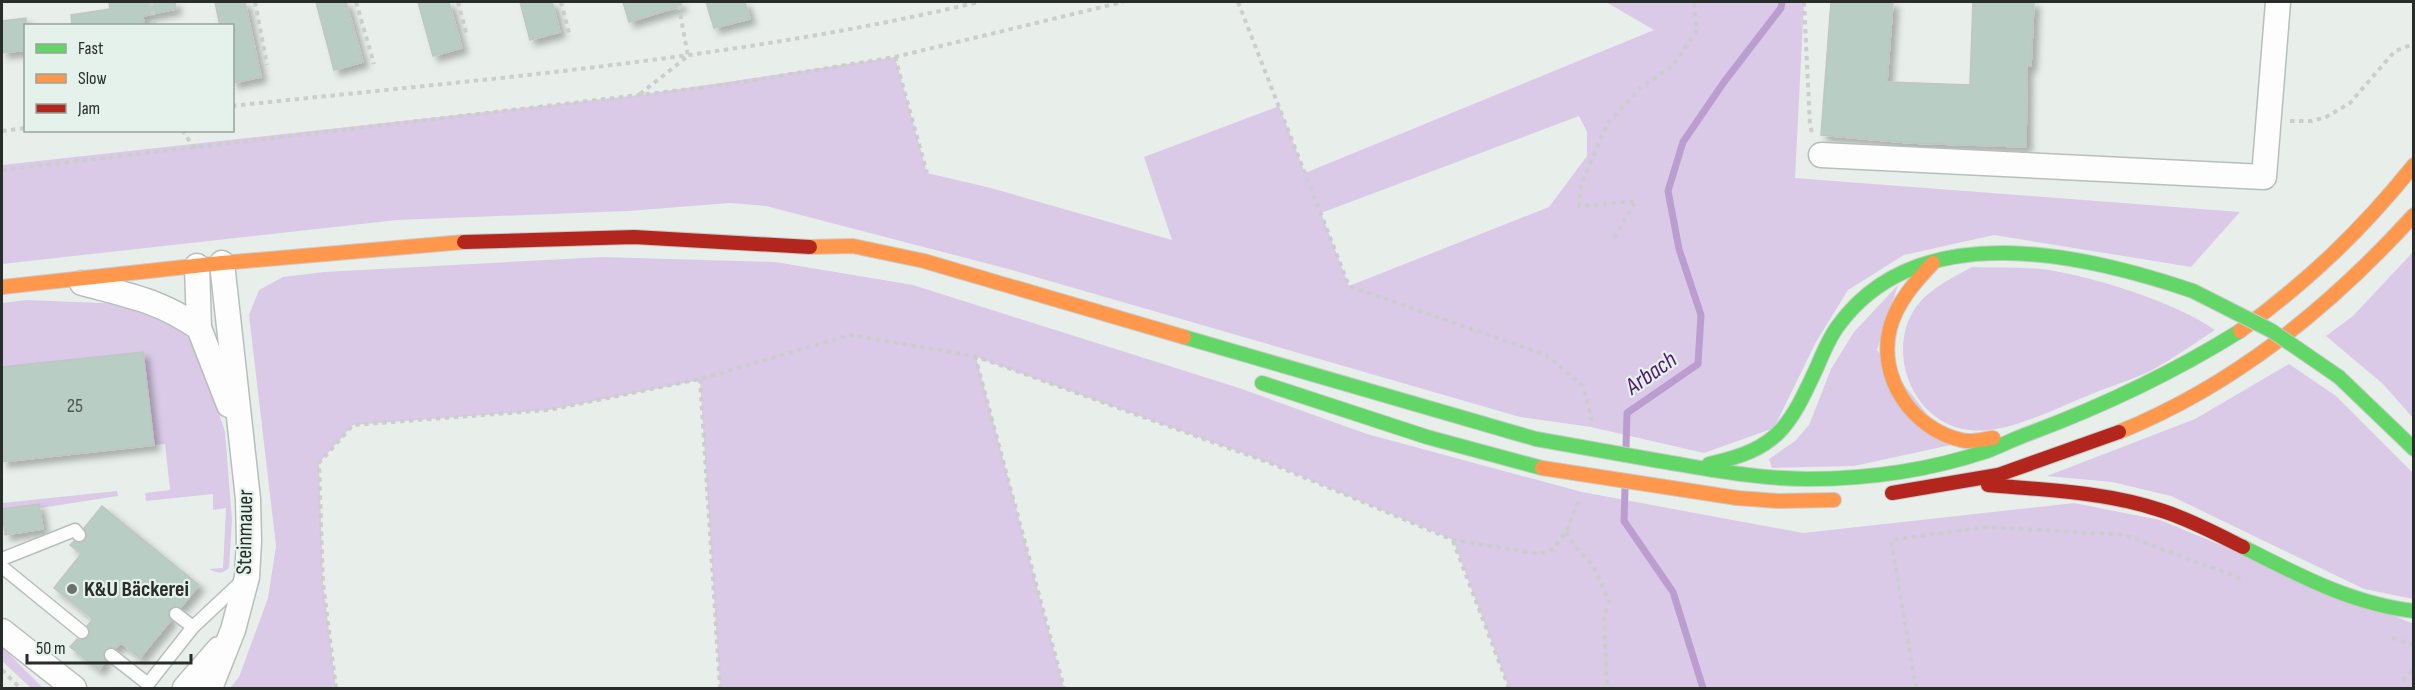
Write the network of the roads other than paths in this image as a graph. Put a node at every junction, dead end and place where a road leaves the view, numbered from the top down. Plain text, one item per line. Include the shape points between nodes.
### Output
1 (2278, 2) edge
2 (1821, 154) road end
3 (2414, 165) edge
4 (2414, 215) edge
5 (791, 248) junction
6 (849, 261) dead end
7 (1935, 261) junction
8 (222, 263) junction
9 (197, 266) junction
10 (68, 279) junction
11 (2, 287) edge
12 (1038, 309) dead end
13 (199, 328) junction
14 (1149, 341) dead end
15 (1248, 378) dead end
16 (240, 434) junction
17 (2024, 436) junction
18 (2414, 449) edge
19 (1693, 467) junction
20 (1965, 482) junction
21 (1877, 495) dead end
22 (1847, 498) dead end
23 (79, 535) dead end
24 (2, 559) edge
25 (2, 567) edge
26 (247, 577) junction
27 (2414, 611) edge
28 (176, 614) dead end
29 (193, 627) junction
30 (233, 630) junction
31 (2, 631) edge
32 (82, 632) dead end
33 (28, 654) junction
34 (111, 655) dead end
35 (51, 688) edge
36 (74, 688) edge
37 (185, 688) edge
38 (210, 688) edge

1 - 2 street via 2264,177
3 - 17 main road via 2366,222 2274,308 2158,382 2093,412
4 - 20 main road via 2343,292 2244,368 2156,417 2012,472
5 - 6 main road
5 - 8 main road via 622,237 467,242
5 - 19 main road, bridge via 853,246 924,261 1536,439
7 - 17 main road via 1911,286 1890,327 1886,349 1892,382 1911,413 1934,430 1963,441
7 - 18 main road, bridge via 1975,253 2083,260 2153,276 2193,291 2272,331 2339,376
7 - 19 main road via 1875,286 1855,304 1838,325 1782,434 1761,449 1732,460
8 - 9 main road
8 - 16 street, Steinmauer
9 - 10 main road
9 - 13 street, Steinmauer
10 - 11 main road
10 - 13 street via 152,301
12 - 14 main road
13 - 16 street, Steinmauer
15 - 22 main road, bridge via 1427,437 1542,468 1737,498
16 - 26 street, Steinmauer via 248,499
17 - 19 main road via 1983,452 1895,472 1808,479
20 - 21 main road
20 - 27 main road via 2092,494 2135,504 2184,519 2341,592 2399,611
23 - 24 lane via 75,530
25 - 32 lane
26 - 29 lane
26 - 30 street, Steinmauer
28 - 29 lane
29 - 34 lane via 148,684
30 - 37 street, Steinmauer
30 - 38 street, Steinmauer
31 - 33 street
33 - 35 street
33 - 36 street

